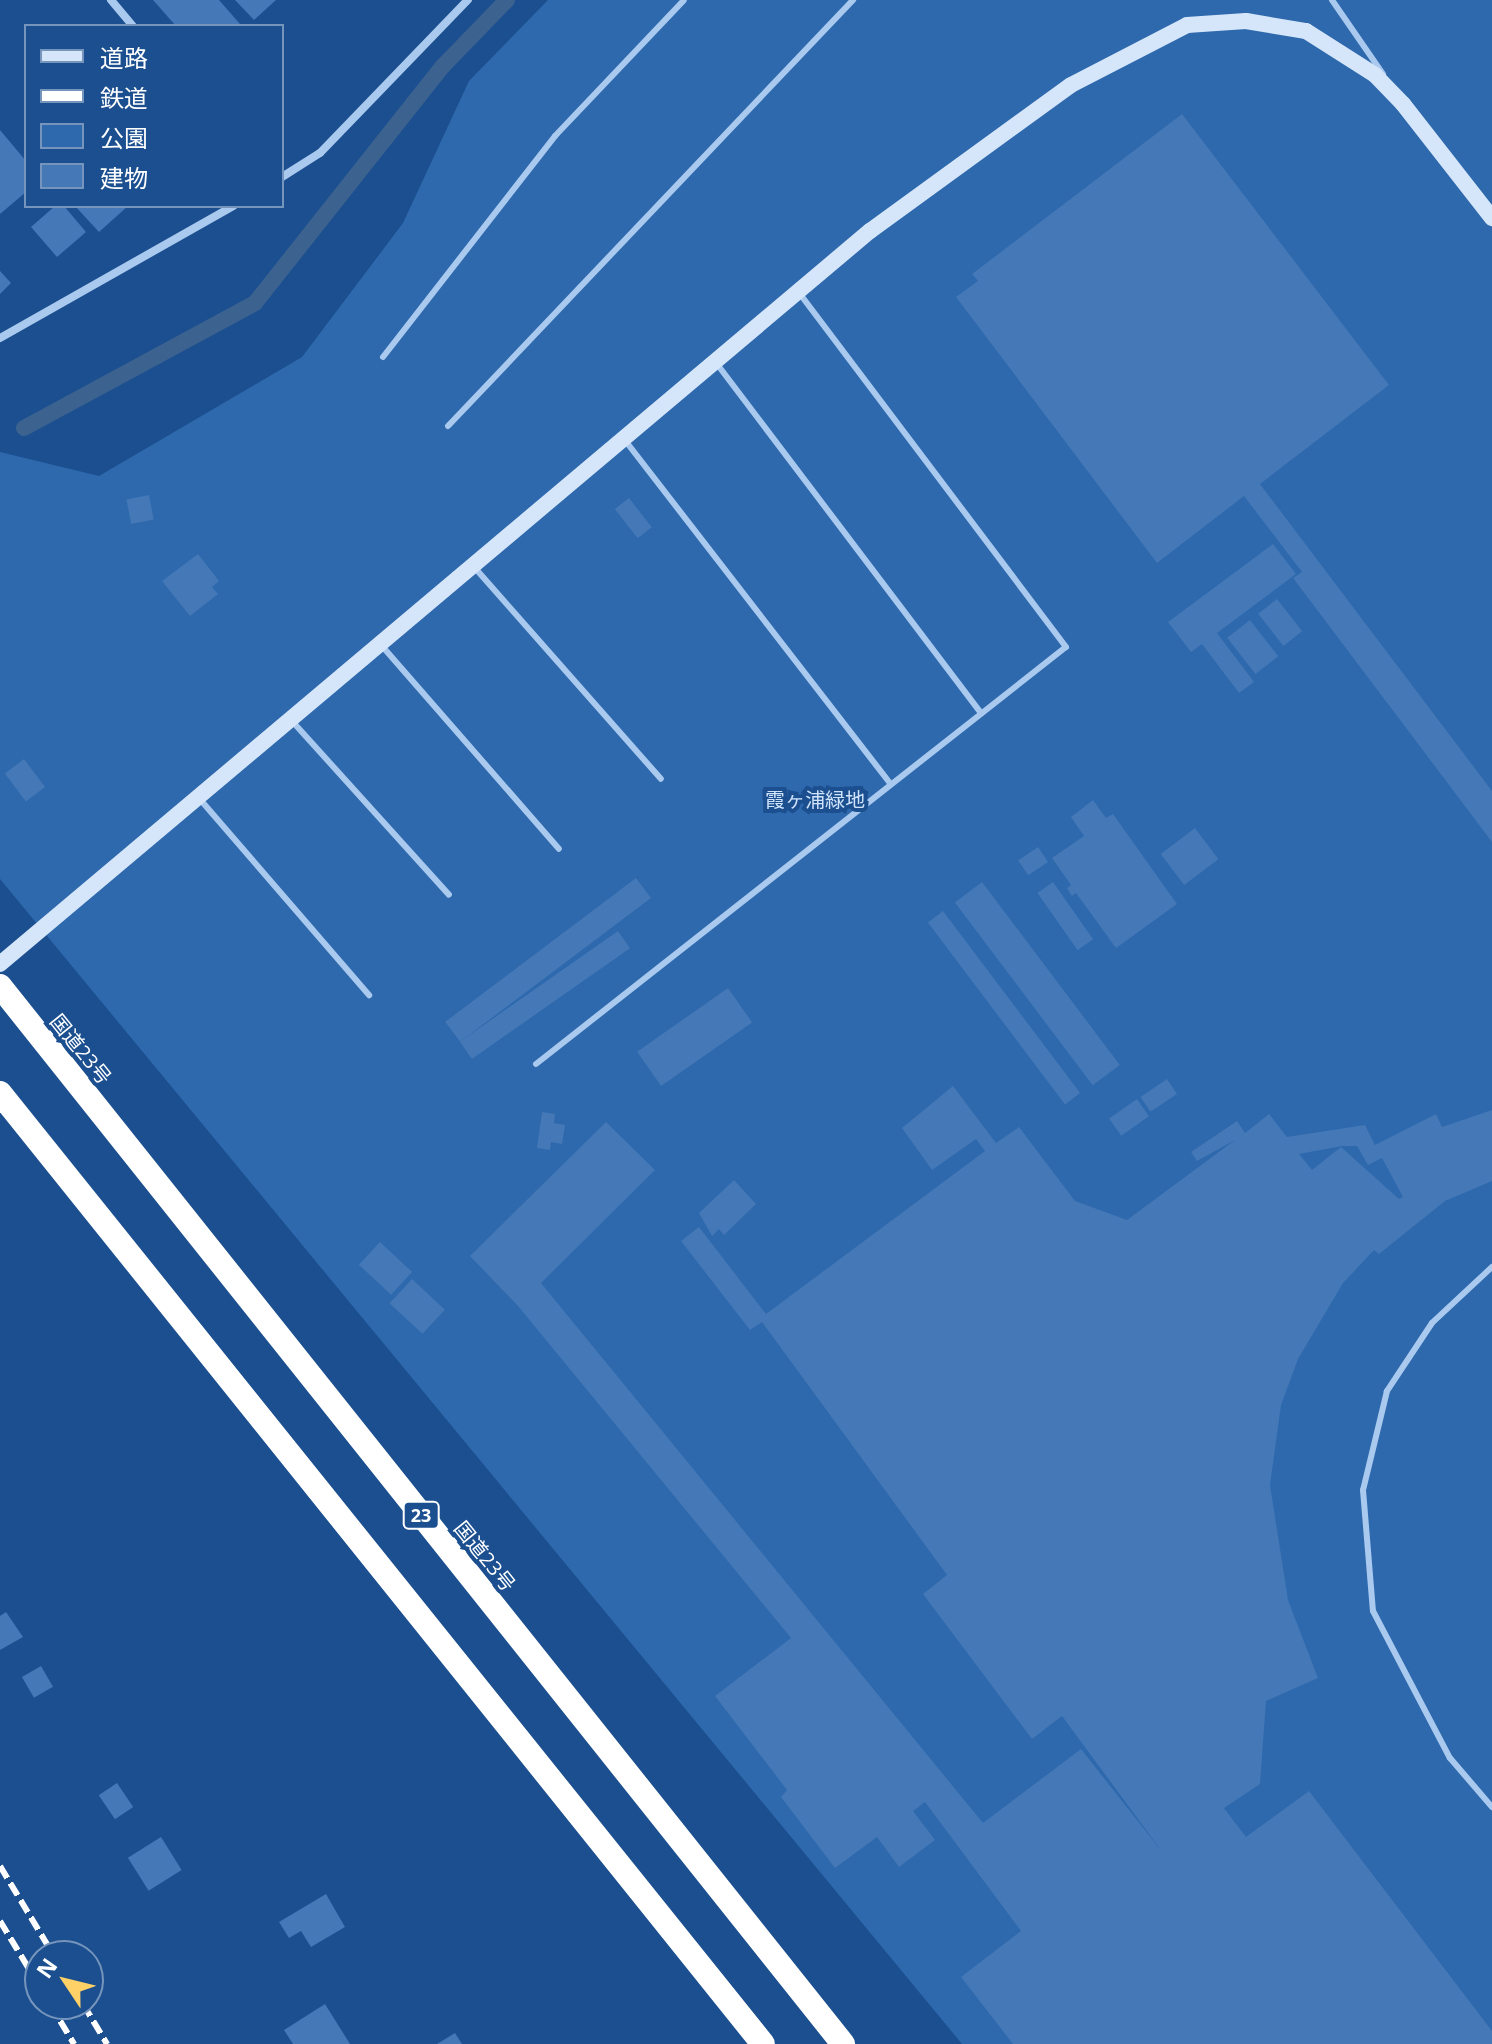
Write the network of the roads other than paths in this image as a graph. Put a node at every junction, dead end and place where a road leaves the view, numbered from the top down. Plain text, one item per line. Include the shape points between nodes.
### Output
1 (111, 0) edge
2 (468, 0) edge
3 (684, 0) edge
4 (853, 0) edge
5 (1332, 0) edge
6 (131, 24) edge
7 (1403, 104) junction
8 (284, 176) edge
9 (229, 208) edge
10 (1492, 218) edge
11 (798, 291) junction
12 (0, 338) edge
13 (383, 357) dead end
14 (714, 361) junction
15 (448, 426) dead end
16 (624, 439) junction
17 (472, 566) junction
18 (379, 644) junction
19 (981, 713) junction
20 (290, 719) junction
21 (661, 779) dead end
22 (891, 784) junction
23 (198, 797) junction
24 (559, 849) dead end
25 (449, 895) dead end
26 (0, 964) edge
27 (0, 986) edge
28 (369, 995) dead end
29 (536, 1064) dead end
30 (0, 1093) edge
31 (1492, 1267) edge
32 (1492, 1807) edge
33 (763, 2044) edge
34 (843, 2044) edge

1 - 6 street
2 - 8 street via 320,153
3 - 13 lane via 555,136
4 - 15 lane
5 - 7 lane
7 - 10 street
7 - 11 street via 1375,75 1306,31 1246,21 1187,25 1071,85 870,231
9 - 12 street
11 - 14 street
11 - 19 lane via 1066,647
14 - 16 street
14 - 19 lane
16 - 17 street
16 - 22 lane
17 - 18 street
17 - 21 lane
18 - 20 street
18 - 24 lane
19 - 22 lane
20 - 23 street
20 - 25 lane
22 - 29 lane
23 - 26 street
23 - 28 lane
27 - 34 highway, 国道23号 / 23
30 - 33 highway
31 - 32 lane via 1432,1323 1387,1391 1363,1490 1373,1611 1450,1758

